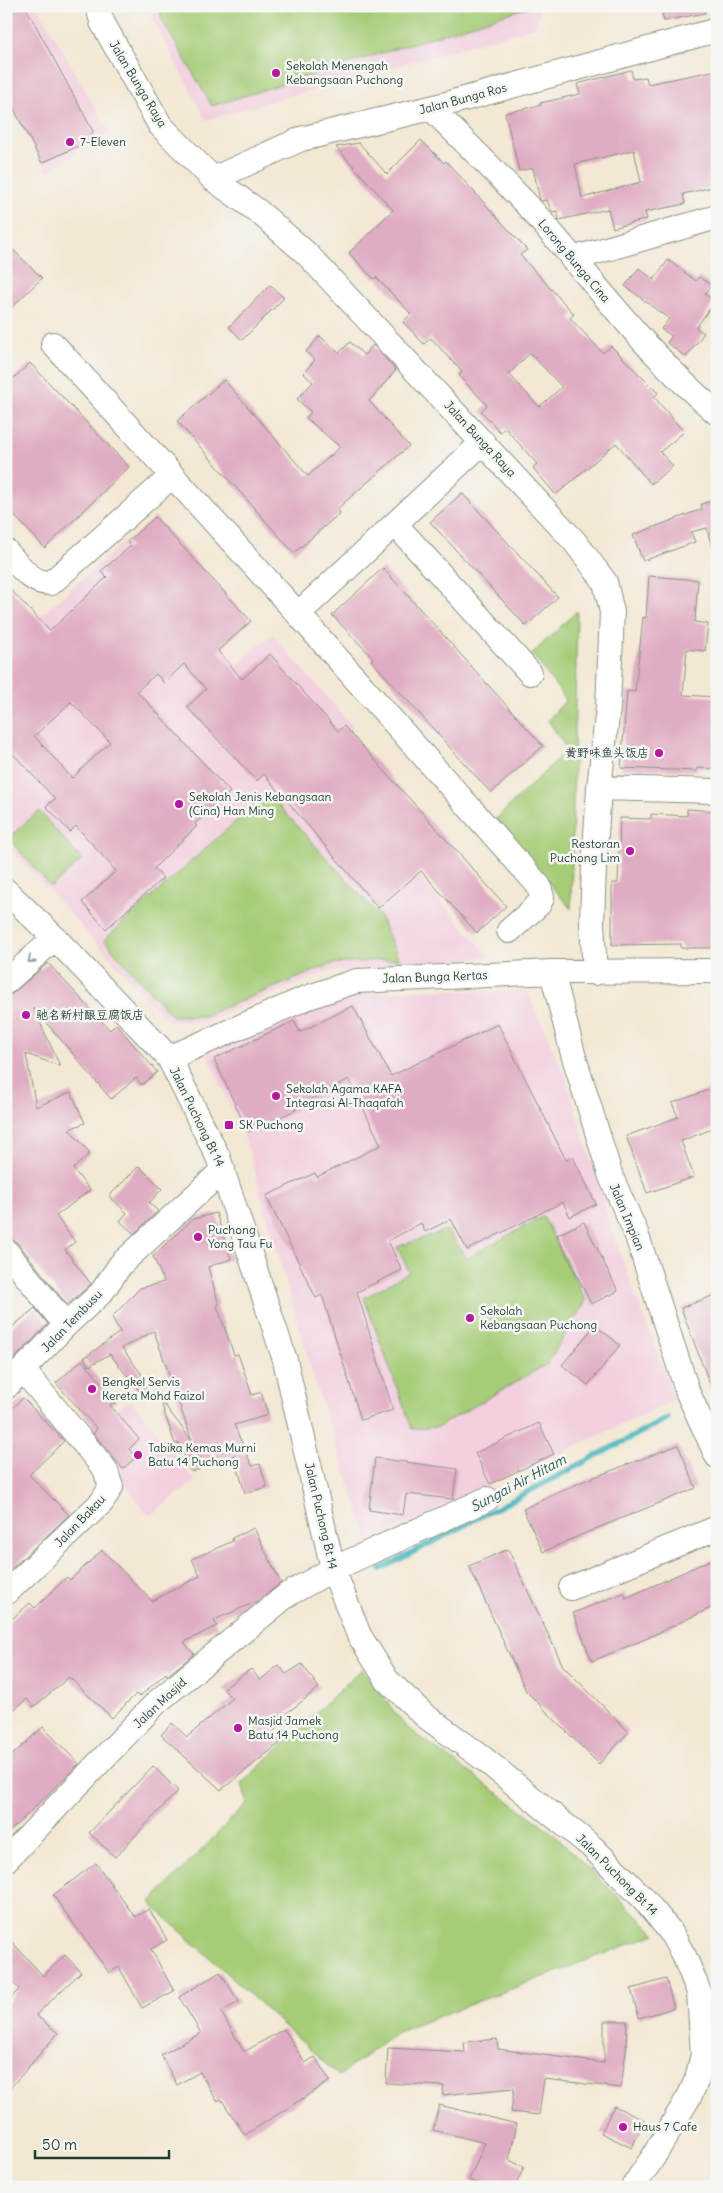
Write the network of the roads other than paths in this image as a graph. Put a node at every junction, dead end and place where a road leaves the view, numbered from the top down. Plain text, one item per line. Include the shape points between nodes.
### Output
1 (98, 6) edge
2 (717, 30) edge
3 (431, 108) junction
4 (213, 179) junction
5 (717, 217) edge
6 (572, 259) junction
7 (52, 344) dead end
8 (717, 413) edge
9 (483, 442) junction
10 (172, 476) junction
11 (396, 524) junction
12 (6, 551) edge
13 (298, 614) junction
14 (530, 673) dead end
15 (599, 788) junction
16 (717, 791) edge
17 (6, 891) edge
18 (509, 931) dead end
19 (55, 938) junction
20 (717, 970) edge
21 (552, 972) junction
22 (595, 973) junction
23 (6, 982) edge
24 (169, 1058) junction
25 (223, 1170) junction
26 (6, 1251) edge
27 (66, 1325) junction
28 (24, 1371) junction
29 (6, 1387) edge
30 (717, 1456) edge
31 (487, 1499) dead end
32 (717, 1528) edge
33 (333, 1569) junction
34 (571, 1588) dead end
35 (6, 1593) edge
36 (6, 1860) edge
37 (633, 2187) edge

1 - 4 street, Jalan Bunga Raya via 102,22 160,124
2 - 3 street, Jalan Bunga Ros
3 - 4 street, Jalan Bunga Ros via 301,139
3 - 6 street, Lorong Bunga Cina via 527,205
4 - 9 street, Jalan Bunga Raya via 306,253
5 - 6 street
6 - 8 street, Lorong Bunga Cina via 696,395
7 - 10 street
9 - 11 street
9 - 15 street, Jalan Bunga Raya via 575,542 605,582 612,612 608,707
10 - 12 street via 51,583 40,584
10 - 13 street
11 - 13 street
11 - 14 street
13 - 18 street via 539,886 542,898 539,904
15 - 16 street
15 - 22 street, Jalan Bunga Raya via 592,923
17 - 19 street, Jalan Puchong Bt 14
19 -> 23 street
19 - 24 street, Jalan Puchong Bt 14
20 - 22 street, Jalan Bunga Kertas
21 - 22 street, Jalan Bunga Kertas
21 - 24 street, Jalan Bunga Kertas via 356,981 306,998
21 - 30 street, Jalan Impian via 611,1177 636,1233 688,1393
24 - 25 street, Jalan Puchong Bt 14
25 - 27 street, Jalan Tembusu via 121,1264 100,1293
25 - 33 street, Jalan Puchong Bt 14 via 285,1360
26 - 27 street
27 - 28 street, Jalan Tembusu
28 - 29 street, Jalan Tembusu
28 - 35 street, Jalan Bakau via 105,1469 111,1488 102,1502
31 - 33 street, Jalan Masjid
32 - 34 street
33 - 36 street, Jalan Masjid via 287,1595 157,1702
33 - 37 street, Jalan Puchong Bt 14 via 359,1635 387,1680 424,1715 592,1847 648,1905 670,1931 686,1958 699,1992 703,2054 690,2096

